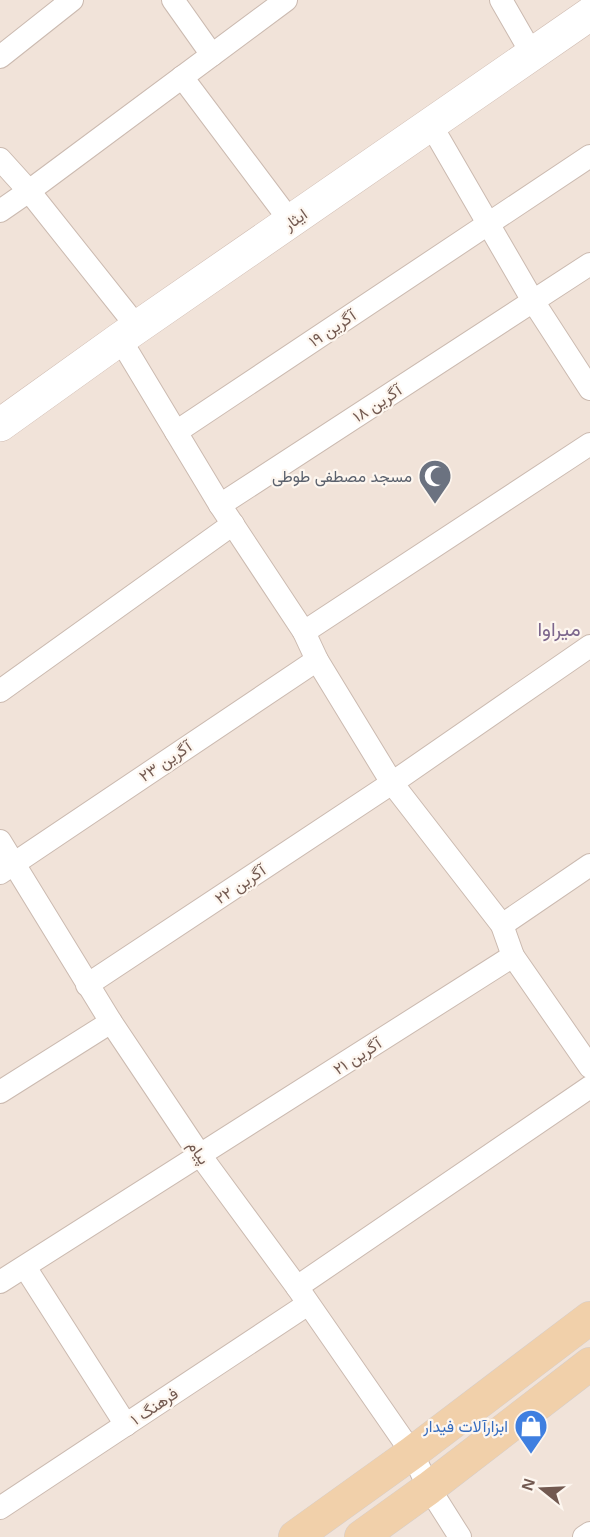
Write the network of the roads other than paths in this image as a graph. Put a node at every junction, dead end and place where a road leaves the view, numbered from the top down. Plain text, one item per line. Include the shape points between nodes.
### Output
1 (72, 0) edge
2 (172, 0) edge
3 (286, 0) edge
4 (501, 0) edge
5 (590, 14) edge
6 (532, 54) junction
7 (212, 55) junction
8 (0, 57) edge
9 (182, 77) junction
10 (431, 125) junction
11 (590, 156) edge
12 (0, 159) edge
13 (29, 191) junction
14 (0, 211) edge
15 (291, 222) junction
16 (488, 224) junction
17 (590, 264) edge
18 (533, 301) junction
19 (129, 334) junction
20 (590, 389) edge
21 (0, 424) edge
22 (176, 432) junction
23 (590, 444) edge
24 (220, 505) junction
25 (233, 524) junction
26 (304, 632) junction
27 (590, 646) edge
28 (317, 660) junction
29 (0, 691) edge
30 (392, 783) junction
31 (0, 841) edge
32 (590, 864) edge
33 (7, 868) edge
34 (502, 925) junction
35 (513, 956) junction
36 (87, 985) junction
37 (111, 1022) junction
38 (588, 1058) edge
39 (590, 1087) edge
40 (0, 1092) edge
41 (201, 1155) junction
42 (25, 1267) junction
43 (0, 1282) edge
44 (303, 1295) junction
45 (590, 1318) edge
46 (590, 1364) edge
47 (126, 1425) junction
48 (412, 1453) junction
49 (429, 1488) junction
50 (0, 1508) edge
51 (590, 1533) edge
52 (294, 1537) edge
53 (361, 1537) edge
54 (460, 1537) edge
55 (584, 1537) edge

1 - 8 street
2 - 7 street
3 - 7 street
4 - 6 street
5 - 6 street, ایثار
6 - 10 street, ایثار
7 - 9 street
9 - 13 street
9 - 15 street
10 - 15 street, ایثار
10 - 16 street
11 - 16 street, آگرین ۱۹
12 - 13 street
13 - 14 street
13 - 19 street
15 - 19 street, ایثار
16 - 18 street
16 - 22 street, آگرین ۱۹
17 - 18 street, آگرین ۱۸
18 - 20 street
18 - 24 street, آگرین ۱۸
19 - 21 street, ایثار
19 - 22 street
22 - 24 street
23 - 26 street
24 - 25 street
25 - 26 street
25 - 29 street
26 - 28 street
27 - 30 street, آگرین ۲۲
28 - 30 street
28 - 33 street, آگرین ۲۳
30 - 34 street
30 - 36 street, آگرین ۲۲
31 - 33 street, پیام
32 - 34 street
33 - 36 street, پیام
34 - 35 street
35 - 38 street
35 - 41 street, آگرین ۲۱
36 - 37 street, پیام
37 - 40 street
37 - 41 street, پیام
39 - 44 street, فرهنگ ۱
41 - 42 street, آگرین ۲۱
41 - 44 street, پیام
42 - 43 street, آگرین ۲۱
42 - 47 street
44 - 47 street, فرهنگ ۱
44 - 48 street, پیام
45 - 48 main road
46 - 49 main road
47 - 50 street, فرهنگ ۱
48 - 49 street, پیام
48 - 52 main road
49 - 53 main road
49 - 54 street, پیام
51 - 55 street

